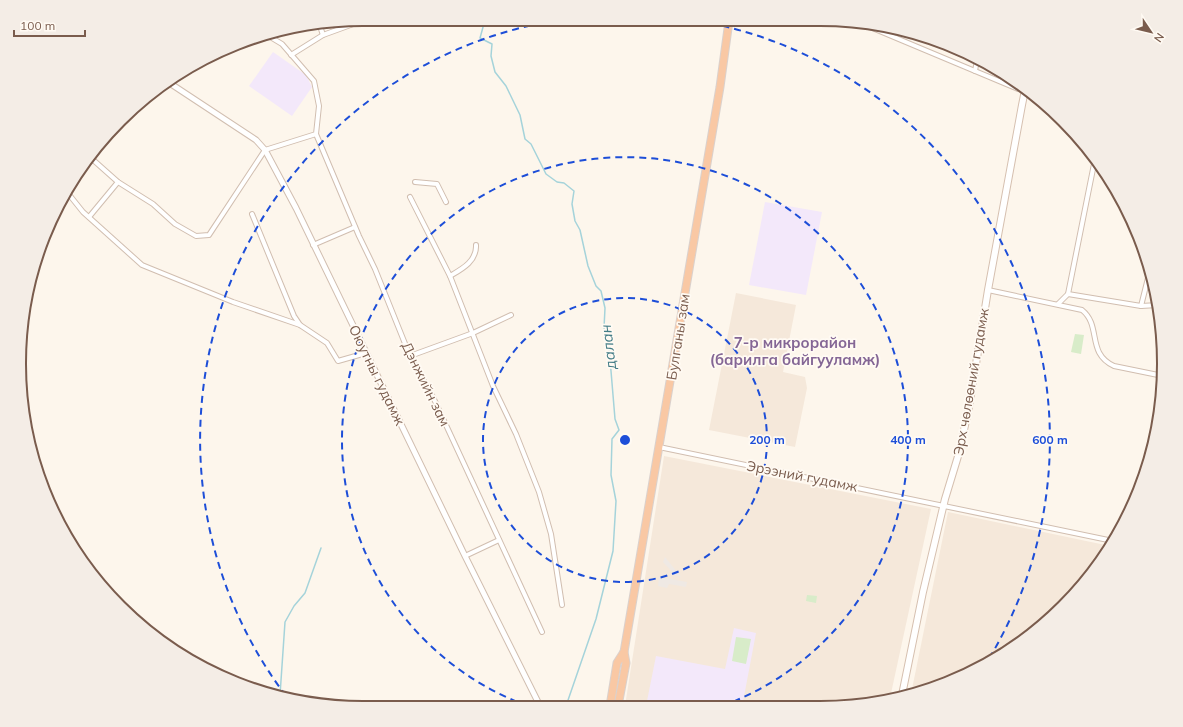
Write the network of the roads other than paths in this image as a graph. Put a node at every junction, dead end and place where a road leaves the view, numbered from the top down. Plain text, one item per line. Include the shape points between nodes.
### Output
1 (728, 26) edge
2 (346, 27) edge
3 (321, 29) edge
4 (880, 31) edge
5 (323, 35) junction
6 (273, 39) edge
7 (291, 55) junction
8 (976, 64) edge
9 (975, 71) junction
10 (1006, 82) edge
11 (173, 85) edge
12 (1026, 97) edge
13 (316, 134) junction
14 (266, 150) junction
15 (94, 161) edge
16 (1093, 167) edge
17 (118, 182) junction
18 (415, 182) dead end
19 (70, 196) edge
20 (410, 197) dead end
21 (446, 202) dead end
22 (252, 214) dead end
23 (89, 218) junction
24 (355, 227) junction
25 (313, 245) junction
26 (476, 245) dead end
27 (450, 276) junction
28 (1147, 283) edge
29 (988, 290) junction
30 (1068, 294) junction
31 (1058, 304) junction
32 (1152, 305) edge
33 (1141, 306) junction
34 (511, 315) dead end
35 (300, 325) junction
36 (473, 332) junction
37 (366, 353) junction
38 (410, 356) junction
39 (1157, 375) edge
40 (659, 448) junction
41 (944, 505) junction
42 (499, 540) junction
43 (1107, 540) edge
44 (465, 556) junction
45 (562, 605) dead end
46 (542, 632) dead end
47 (624, 652) junction
48 (903, 690) edge
49 (538, 701) edge
50 (611, 701) edge
51 (619, 701) edge

1 - 40 highway, Булганы зам
2 - 5 street
3 - 5 street
4 - 9 street
5 - 7 street
6 - 7 street via 282,44
7 - 13 street via 314,81 319,106
8 - 9 street
9 - 10 street
11 - 14 street, Оюутны гудамж via 256,140
12 - 29 main road, Эрх чөлөөний гудамж
13 - 14 street
13 - 24 street, Дэнжийн зам
14 - 17 street via 209,235 196,236 175,224 153,204
14 - 25 street, Оюутны гудамж
15 - 17 street
16 - 30 street
17 - 23 street
18 - 21 street via 437,184
19 - 23 street
20 - 27 street
22 - 35 street
23 - 35 street via 142,266
24 - 25 street
24 - 38 street, Дэнжийн зам
25 - 37 street, Оюутны гудамж
26 - 27 street via 467,266
27 - 36 street
28 - 33 street
29 - 31 street
29 - 41 main road, Эрх чөлөөний гудамж via 960,452
30 - 31 street
30 - 33 street
31 - 39 street via 1088,314 1099,355 1106,362
32 - 33 street
34 - 36 street
35 - 37 street via 327,343 338,361
36 - 38 street
36 - 45 street via 493,386 539,492 551,534
37 - 44 street, Оюутны гудамж
38 - 42 street, Дэнжийн зам via 433,397
40 - 41 street, Эрээний гудамж
40 - 47 highway, Булганы зам
41 - 43 street, Эрээний гудамж
41 - 48 main road, Эрх чөлөөний гудамж
42 - 44 street
42 - 46 street, Дэнжийн зам
44 - 49 street, Оюутны гудамж
47 - 50 highway, Булганы зам via 617,663
47 - 51 highway, Булганы зам via 626,663

